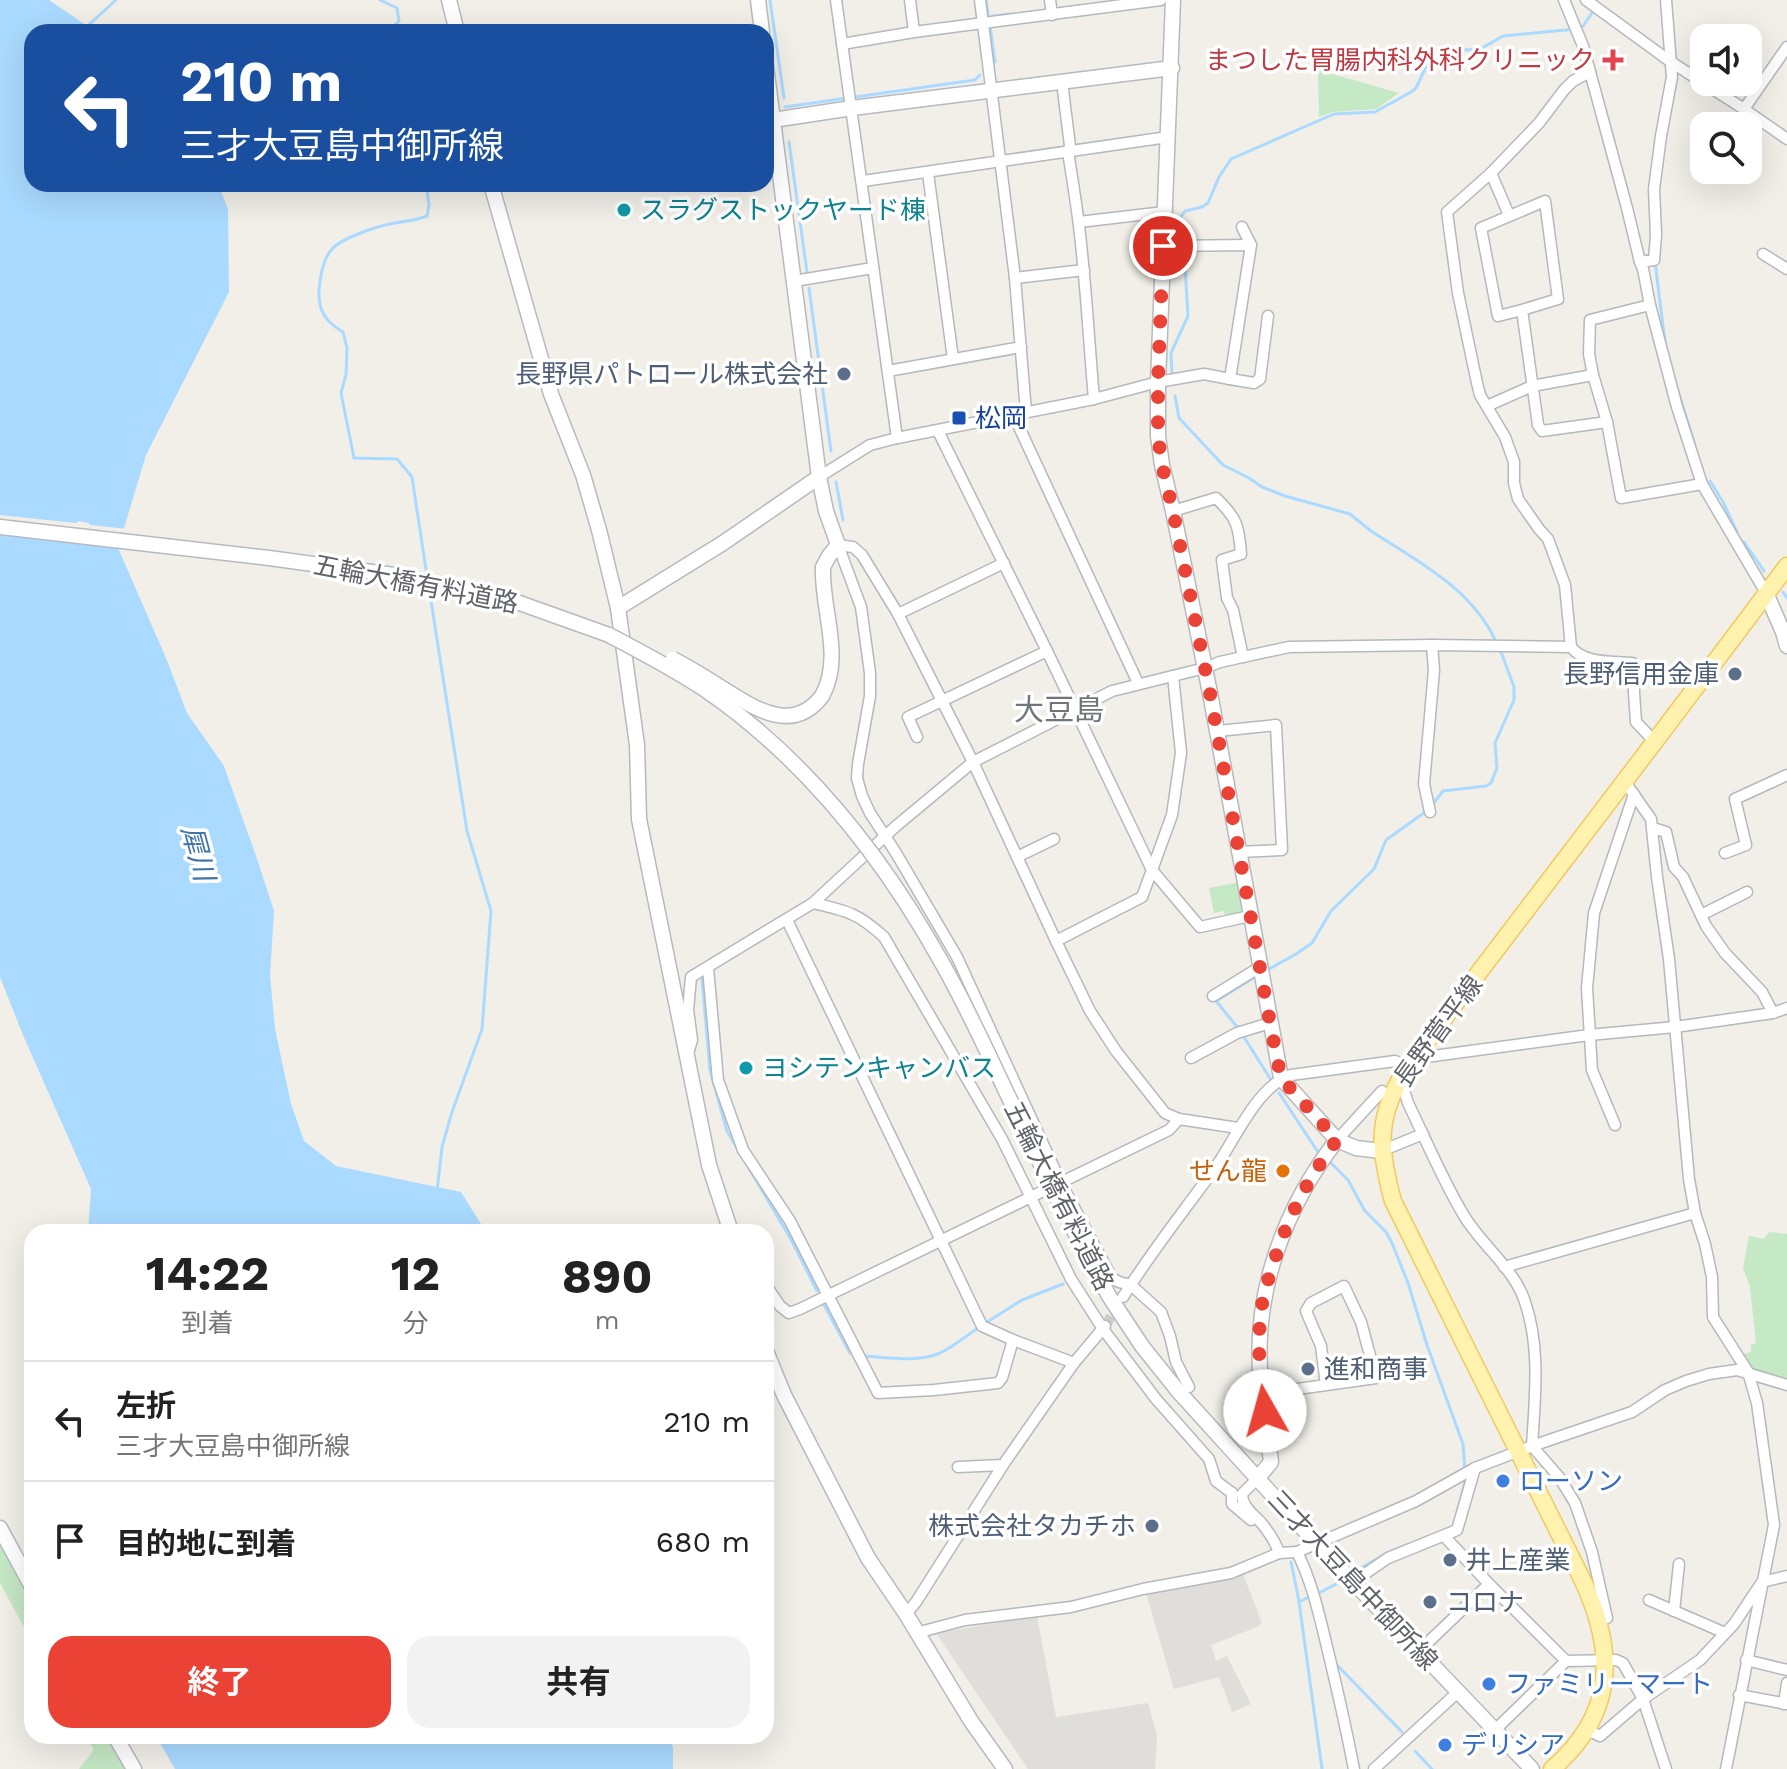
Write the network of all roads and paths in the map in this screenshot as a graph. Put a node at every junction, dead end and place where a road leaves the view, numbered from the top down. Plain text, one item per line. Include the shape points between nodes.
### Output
1 (449, 0) edge
2 (758, 0) edge
3 (836, 0) edge
4 (910, 0) edge
5 (980, 0) edge
6 (1050, 0) edge
7 (1161, 0) edge
8 (1173, 0) edge
9 (1564, 0) edge
10 (1666, 0) edge
11 (1113, 3) edge
12 (1592, 4) edge
13 (1052, 15) junction
14 (455, 24) edge
15 (761, 24) edge
16 (983, 24) junction
17 (914, 32) junction
18 (842, 44) junction
19 (1787, 47) edge
20 (1671, 62) junction
21 (1172, 68) junction
22 (1590, 72) junction
23 (1062, 82) junction
24 (990, 90) junction
25 (852, 108) junction
26 (1744, 109) junction
27 (774, 120) edge
28 (774, 128) edge
29 (1168, 137) junction
30 (1787, 139) edge
31 (1068, 152) junction
32 (1000, 162) junction
33 (928, 173) junction
34 (1491, 173) junction
35 (863, 181) junction
36 (493, 192) edge
37 (1164, 212) junction
38 (1509, 215) junction
39 (1079, 222) junction
40 (1242, 227) dead end
41 (1251, 245) junction
42 (1163, 246) junction
43 (1763, 254) dead end
44 (1640, 262) junction
45 (873, 268) junction
46 (1787, 269) edge
47 (1084, 270) junction
48 (1015, 278) junction
49 (794, 281) junction
50 (1650, 305) junction
51 (1522, 310) junction
52 (1268, 316) dead end
53 (1021, 347) junction
54 (953, 359) junction
55 (888, 371) junction
56 (1593, 375) junction
57 (1230, 379) junction
58 (1158, 382) junction
59 (1532, 386) junction
60 (1094, 399) junction
61 (1487, 406) junction
62 (1026, 412) junction
63 (1013, 414) junction
64 (1607, 422) junction
65 (938, 431) junction
66 (897, 438) junction
67 (819, 477) junction
68 (1702, 484) junction
69 (1173, 511) junction
70 (0, 527) edge
71 (838, 545) junction
72 (1004, 563) junction
73 (1787, 566) edge
74 (1766, 593) junction
75 (618, 608) junction
76 (898, 614) junction
77 (609, 635) junction
78 (1432, 645) junction
79 (1787, 646) edge
80 (1571, 647) junction
81 (1047, 651) junction
82 (1243, 657) junction
83 (1205, 668) junction
84 (1173, 676) junction
85 (1138, 683) junction
86 (942, 700) junction
87 (1074, 710) junction
88 (1218, 731) junction
89 (917, 737) dead end
90 (1654, 741) junction
91 (973, 762) junction
92 (1787, 775) edge
93 (1629, 788) junction
94 (1429, 808) dead end
95 (1653, 828) junction
96 (885, 837) junction
97 (1054, 839) dead end
98 (1239, 852) junction
99 (1725, 853) dead end
100 (1017, 857) junction
101 (1152, 870) junction
102 (1747, 892) dead end
103 (813, 903) junction
104 (1701, 915) junction
105 (1250, 916) junction
106 (787, 920) junction
107 (1056, 941) junction
108 (1260, 967) junction
109 (708, 968) junction
110 (1213, 996) dead end
111 (1787, 1008) edge
112 (1773, 1013) junction
113 (1270, 1023) junction
114 (1675, 1027) junction
115 (1589, 1035) junction
116 (1191, 1058) dead end
117 (686, 1059) junction
118 (1413, 1059) junction
119 (1281, 1078) junction
120 (1403, 1087) dead end
121 (1382, 1091) dead end
122 (1179, 1119) junction
123 (1615, 1125) dead end
124 (1238, 1128) junction
125 (1423, 1134) junction
126 (1337, 1140) junction
127 (1381, 1151) junction
128 (1061, 1183) junction
129 (1030, 1198) junction
130 (1695, 1213) junction
131 (728, 1224) edge
132 (941, 1240) junction
133 (1504, 1267) junction
134 (1131, 1285) junction
135 (828, 1294) junction
136 (774, 1297) edge
137 (1123, 1297) tunnel mouth
138 (1104, 1327) junction
139 (1013, 1340) junction
140 (1074, 1363) junction
141 (774, 1371) edge
142 (1748, 1372) junction
143 (1326, 1385) junction
144 (1787, 1385) edge
145 (1189, 1387) dead end
146 (1262, 1394) junction
147 (1525, 1448) junction
148 (1003, 1465) junction
149 (958, 1467) dead end
150 (1469, 1471) junction
151 (1258, 1478) junction
152 (1232, 1493) junction
153 (0, 1528) edge
154 (1269, 1533) junction
155 (1444, 1536) junction
156 (1317, 1544) junction
157 (1297, 1552) junction
158 (1279, 1553) junction
159 (1679, 1564) dead end
160 (24, 1572) edge
161 (1787, 1576) edge
162 (1353, 1582) junction
163 (1762, 1582) junction
164 (1489, 1584) junction
165 (1649, 1600) dead end
166 (1674, 1611) junction
167 (906, 1614) junction
168 (1607, 1618) dead end
169 (916, 1633) junction
170 (1725, 1633) junction
171 (1419, 1651) junction
172 (1746, 1660) junction
173 (1566, 1661) junction
174 (1604, 1661) junction
175 (1787, 1670) edge
176 (1787, 1683) edge
177 (1458, 1692) junction
178 (1739, 1695) junction
179 (1643, 1699) junction
180 (1786, 1704) edge
181 (1495, 1730) junction
182 (1587, 1730) junction
183 (120, 1744) edge
184 (134, 1769) edge
185 (1005, 1769) edge
186 (1354, 1769) edge
187 (1374, 1769) edge
188 (1532, 1769) edge
189 (1552, 1769) edge
190 (1666, 1769) edge
191 (1726, 1769) edge

1 - 14 main road
2 - 15 main road
3 - 18 street
4 - 17 street
5 - 16 street
6 - 13 street
7 - 11 street
8 - 21 main road
9 - 22 street
10 - 20 street
11 - 13 street
12 - 20 street
13 - 16 street
16 - 17 street
16 - 24 street
17 - 18 street
18 - 25 street
19 - 26 street
20 - 26 street
20 - 44 street via 1654,189 1654,260
21 - 23 main road
21 - 29 main road
22 - 34 street via 1564,90
22 - 44 street
23 - 24 main road
23 - 31 street
24 - 25 main road
24 - 32 street
25 - 27 main road
25 - 35 street
26 - 30 street
28 - 49 main road
29 - 31 street
29 - 37 main road
31 - 32 street
31 - 39 street
32 - 33 street
32 - 48 street
33 - 35 street
33 - 54 street
34 - 38 street
34 - 61 street via 1447,212 1458,293 1480,395
35 - 45 street
36 - 75 main road via 551,394 587,489
37 - 39 street
37 - 42 main road
38 - 51 street via 1481,228 1498,316
38 - 51 street via 1545,201 1558,299
39 - 47 street
40 - 41 street
41 - 42 street
41 - 57 street
42 - 58 main road
43 - 46 street
44 - 50 street
45 - 49 street
45 - 55 street
47 - 48 street
47 - 60 street
48 - 53 street
49 - 67 main road
50 - 56 street via 1590,320
50 - 68 street
51 - 59 street
52 - 57 street via 1260,379
53 - 54 street
53 - 62 street
54 - 55 street
55 - 66 street
56 - 59 street
56 - 64 street
57 - 58 street via 1204,374
58 - 60 street
58 - 69 main road via 1158,436
59 - 61 street
59 - 64 street via 1542,431
60 - 62 street
61 - 80 street via 1514,462 1518,499 1548,539 1565,585
62 - 63 street
63 - 65 street
63 - 85 street
64 - 68 street via 1621,498
65 - 66 street
65 - 72 street
66 - 67 street via 870,445
67 - 71 main road
67 - 75 main road
68 - 74 street
69 - 82 street via 1216,498 1237,521 1241,554 1222,560
69 - 83 main road
70 - 77 main road, 五輪大橋有料道路 via 394,575 514,601
71 - 76 street via 862,555
71 - 77 main road, bridge via 823,567 832,661 829,681 814,707 795,716 757,709 673,659
71 - 96 street via 861,607 870,673 857,778
72 - 76 street
72 - 81 street
73 - 74 main road, 長野菅平線
74 - 79 main road
74 - 90 main road, 長野菅平線
75 - 117 main road via 637,745 639,819
76 - 86 street
77 - 151 main road, 五輪大橋有料道路, bridge via 674,670 736,713 797,767 849,824 942,962 1109,1296 1142,1346
78 - 80 street
78 - 82 street via 1289,647
78 - 94 street via 1424,784
80 - 90 street via 1588,659 1632,663 1636,722
81 - 86 street
81 - 87 street
82 - 83 street
83 - 84 street
83 - 88 main road
84 - 85 street
84 - 101 street via 1181,753 1172,815
85 - 87 street
86 - 89 street via 908,717
86 - 91 street
87 - 91 street
87 - 101 street
88 - 98 main road
88 - 98 street via 1276,725 1282,850
90 - 93 main road, 長野菅平線
91 - 96 street
91 - 100 street
92 - 99 street via 1735,799 1746,845
93 - 95 street
93 - 115 street via 1594,913
93 - 118 main road, 長野菅平線
95 - 104 street via 1666,832 1674,867
95 - 114 street
96 - 103 street
96 - 128 street via 957,957
97 - 100 street
98 - 105 main road
100 - 107 street
101 - 105 street via 1200,927
101 - 107 street via 1142,897
102 - 104 street
103 - 106 street
103 - 129 street via 866,920 884,937 1002,1139
104 - 112 street
105 - 108 main road
106 - 109 street
106 - 132 street
107 - 122 street via 1116,1051 1165,1113
108 - 110 street
108 - 113 main road
109 - 117 street via 691,977 692,1040
109 - 135 street via 718,1080 743,1150 790,1221
111 - 112 street
112 - 114 street
113 - 116 street
113 - 119 main road
114 - 115 street
114 - 130 street
115 - 118 street
115 - 123 street via 1592,1070
117 - 131 main road via 709,1165
118 - 119 street
118 - 127 main road, 長野菅平線 via 1386,1110
119 - 124 street
119 - 126 main road
120 - 125 street
121 - 126 street
122 - 124 street
122 - 128 street via 1169,1130
124 - 134 street via 1219,1163
125 - 127 street
125 - 133 street via 1463,1216
126 - 127 main road
126 - 146 main road, 三才大豆島中御所線 via 1291,1215 1264,1295
127 - 147 main road, 長野菅平線 via 1393,1201
128 - 129 street
128 - 134 street via 1112,1278
129 - 132 street
129 - 138 street via 1071,1279
130 - 133 street
130 - 142 street via 1712,1277 1713,1317
132 - 135 street
132 - 139 street via 982,1326
133 - 147 street via 1523,1296 1531,1322 1536,1373
134 - 137 street
134 - 145 street via 1161,1312
135 - 136 street via 789,1313
135 - 139 street via 878,1393 998,1383
138 - 140 street
138 - 152 street via 1156,1399 1209,1459 1216,1481
139 - 140 street
140 - 148 street
141 - 167 main road via 868,1558
142 - 144 street
142 - 147 street via 1709,1374 1665,1390 1632,1412
142 - 163 street via 1774,1525
143 - 143 street via 1321,1346 1306,1311 1344,1286 1361,1322 1376,1378
143 - 146 street
146 - 151 main road, 三才大豆島中御所線 via 1271,1462
147 - 150 street
147 - 168 street via 1559,1477 1575,1503
147 - 174 main road, 長野菅平線 via 1593,1603
148 - 149 street
148 - 167 street
150 - 155 street via 1457,1530
150 - 156 street via 1416,1501
151 - 152 street
151 - 154 street via 1242,1498
151 - 156 main road, 三才大豆島中御所線
152 - 154 street via 1232,1504
153 - 160 main road
154 - 158 street
155 - 162 street via 1388,1558
155 - 164 street
156 - 157 street
156 - 162 main road, 三才大豆島中御所線
157 - 158 street
157 - 186 street via 1323,1632
158 - 169 street via 1231,1573
159 - 166 street
161 - 163 street
162 - 171 main road, 三才大豆島中御所線
163 - 170 street
163 - 172 street
164 - 171 street
164 - 173 street
165 - 166 street
166 - 170 street
167 - 169 main road
169 - 185 main road
170 - 179 street via 1700,1660
171 - 177 main road, 三才大豆島中御所線
172 - 175 street
172 - 178 street
173 - 174 street
173 - 181 street
174 - 179 street via 1623,1663
174 - 182 main road, 長野菅平線 via 1600,1703
176 - 180 street
177 - 181 main road, 三才大豆島中御所線
177 - 187 street
178 - 180 street
178 - 191 street
179 - 182 street via 1600,1736
179 - 190 street
181 - 188 main road, 三才大豆島中御所線
182 - 189 main road, 長野菅平線
183 - 184 main road

